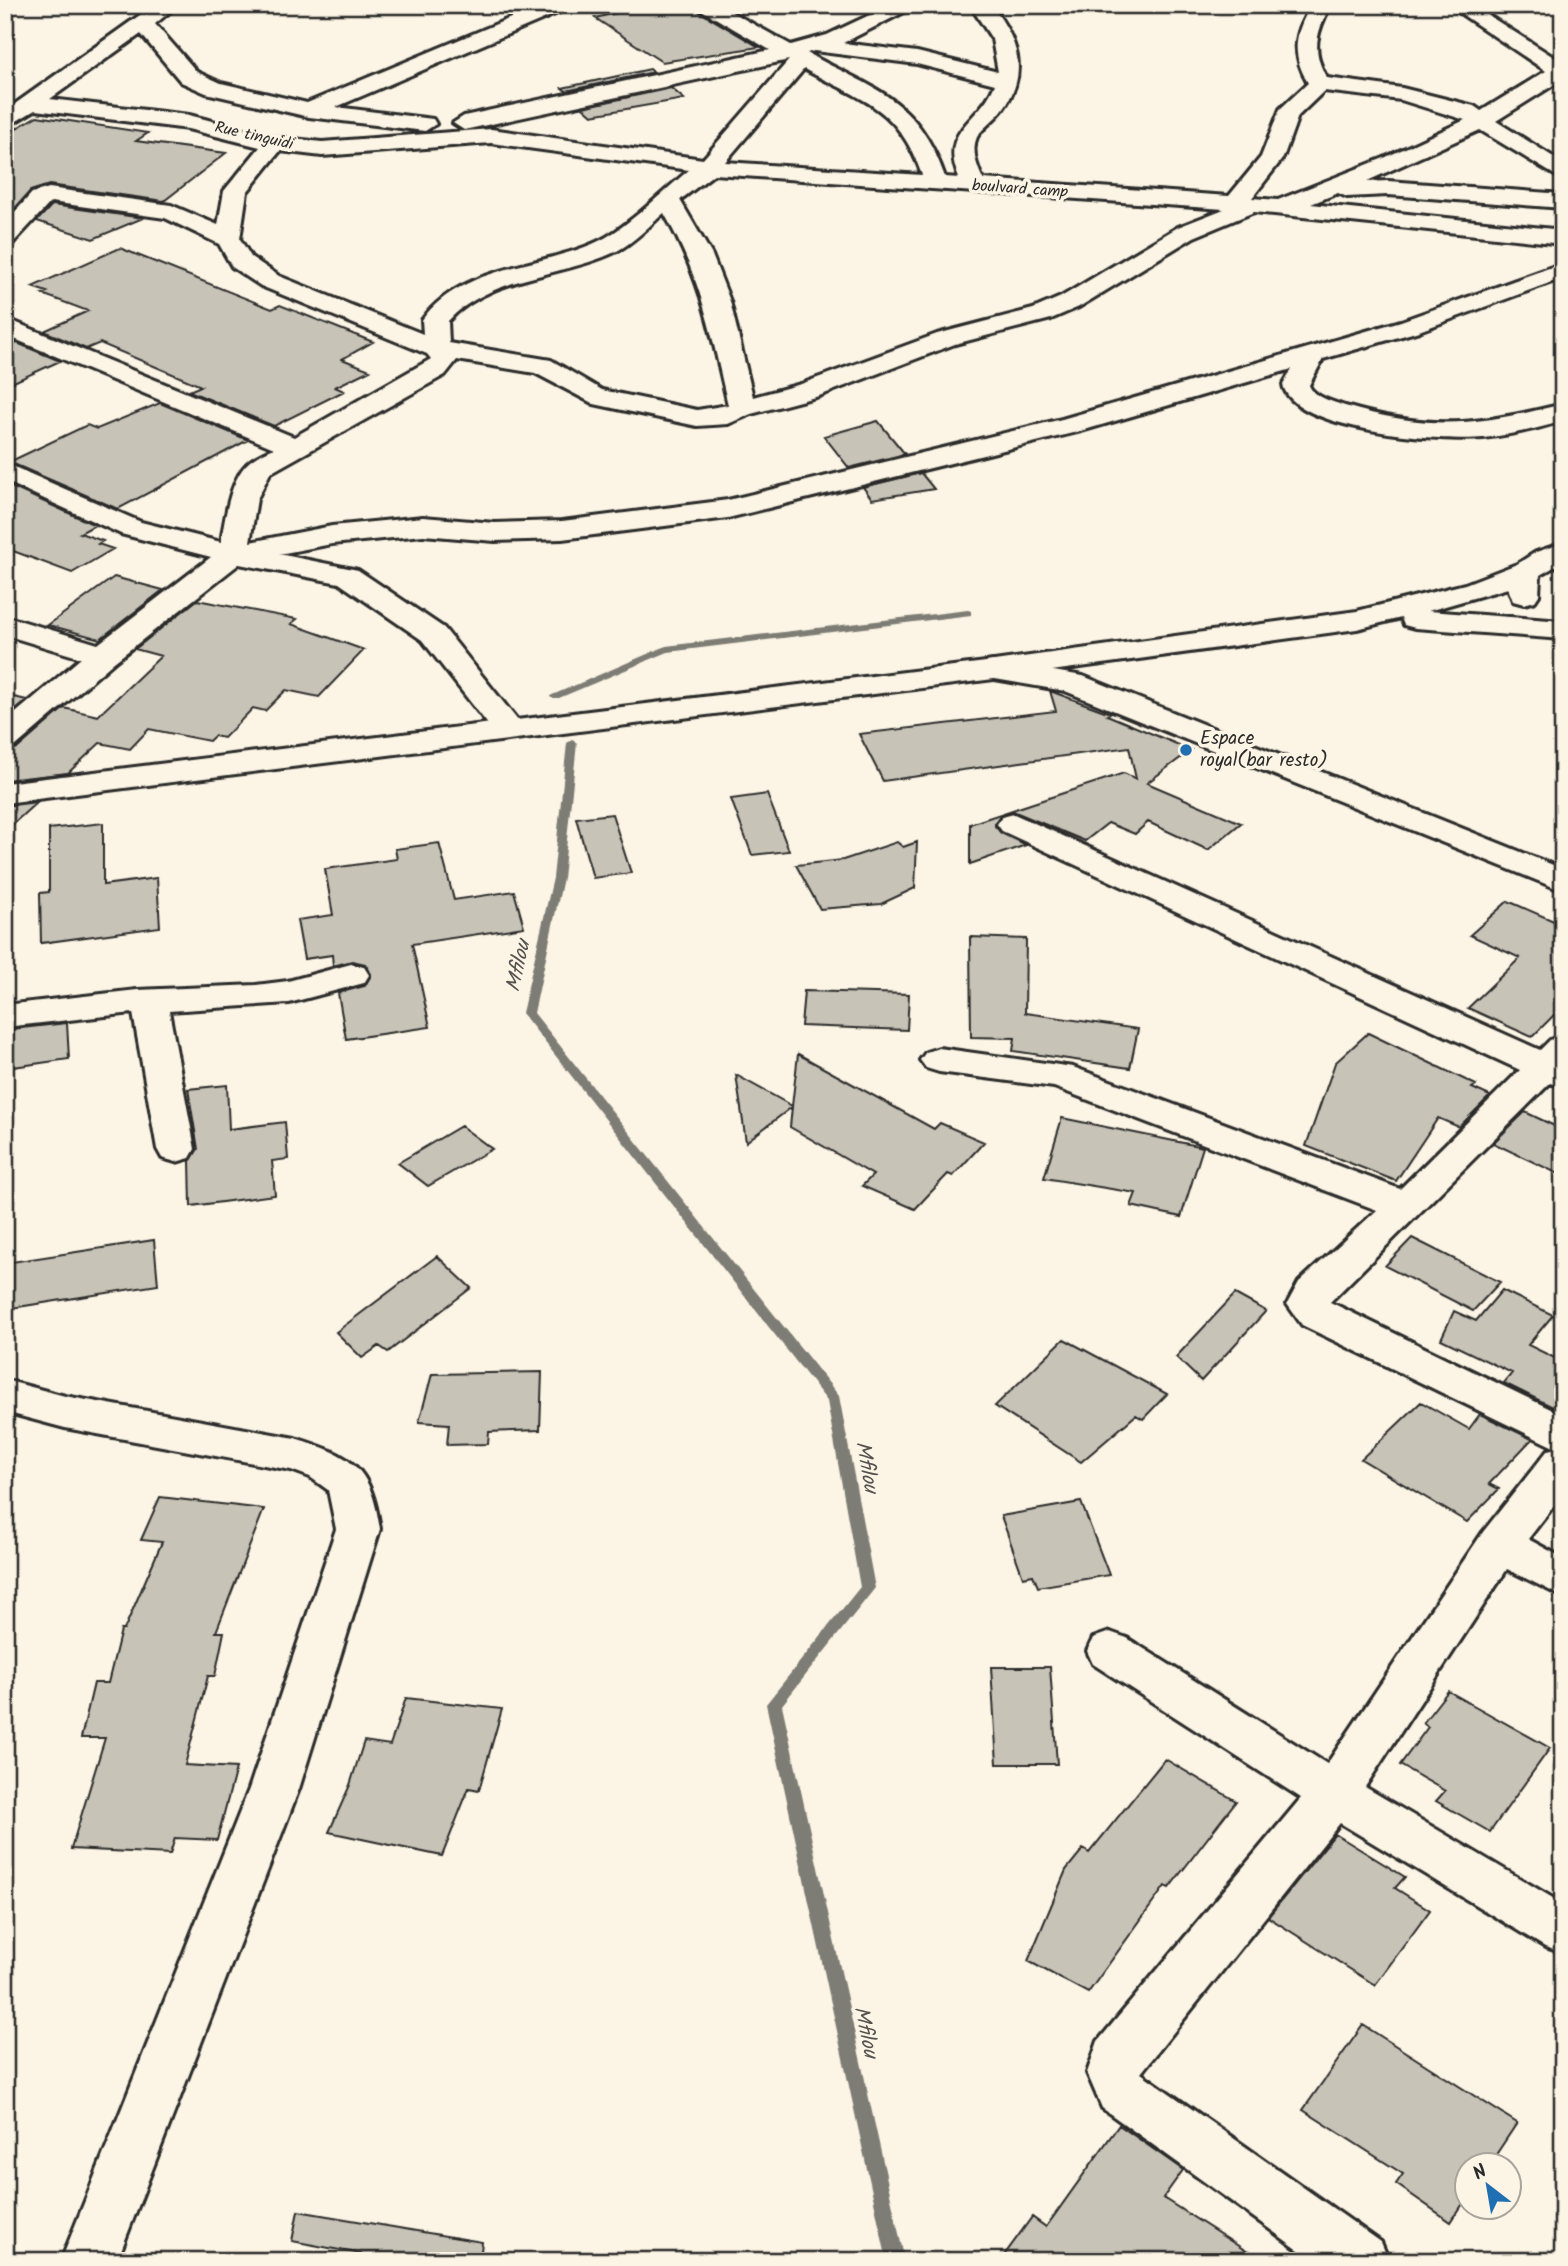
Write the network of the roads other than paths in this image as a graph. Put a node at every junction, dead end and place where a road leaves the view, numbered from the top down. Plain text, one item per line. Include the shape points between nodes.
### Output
1 (168, 5) edge
2 (560, 5) edge
3 (704, 5) edge
4 (908, 5) edge
5 (980, 5) edge
6 (1321, 5) edge
7 (1458, 5) edge
8 (143, 23) junction
9 (1551, 45) dead end
10 (1527, 51) junction
11 (801, 52) junction
12 (1561, 73) edge
13 (1006, 80) junction
14 (1319, 84) junction
15 (32, 103) junction
16 (309, 110) junction
17 (1486, 120) junction
18 (5, 121) edge
19 (445, 133) junction
20 (478, 137) joint
21 (275, 144) junction
22 (709, 166) junction
23 (1563, 173) edge
24 (936, 183) junction
25 (974, 186) junction
26 (1321, 191) junction
27 (668, 200) junction
28 (1563, 201) edge
29 (1258, 205) junction
30 (1563, 237) edge
31 (5, 238) edge
32 (228, 239) junction
33 (1563, 270) edge
34 (5, 326) edge
35 (436, 349) junction
36 (1314, 353) junction
37 (742, 408) junction
38 (1563, 412) edge
39 (293, 446) junction
40 (5, 471) edge
41 (1563, 552) edge
42 (233, 554) junction
43 (1525, 571) junction
44 (1357, 620) junction
45 (5, 625) edge
46 (1563, 628) edge
47 (103, 655) junction
48 (994, 670) junction
49 (508, 729) junction
50 (5, 739) edge
51 (5, 793) edge
52 (1014, 824) dead end
53 (1563, 881) edge
54 (351, 975) dead end
55 (149, 1001) junction
56 (5, 1016) edge
57 (939, 1060) dead end
58 (1557, 1063) edge
59 (176, 1149) dead end
60 (1406, 1206) junction
61 (5, 1396) edge
62 (1563, 1434) edge
63 (1563, 1462) edge
64 (1499, 1544) junction
65 (1563, 1579) edge
66 (1110, 1651) dead end
67 (1334, 1794) junction
68 (1563, 1931) edge
69 (89, 2261) edge
70 (1361, 2261) edge

1 - 8 street
2 - 16 street
3 - 11 street
4 - 11 street
5 - 13 street via 1007,43
6 - 14 street via 1307,28 1303,48
7 - 10 street
8 - 15 street
8 - 16 street via 197,82
9 - 10 street
10 - 12 street
11 - 13 street via 917,58
11 - 19 street
11 - 22 street
11 - 24 street via 907,120 922,141
12 - 17 street
13 - 25 street via 998,100 965,138 964,163
14 - 17 street via 1402,94 1450,105
14 - 29 street via 1288,114
15 - 18 street
15 - 21 street, Rue tinguidi via 198,123
16 - 19 street
17 - 23 street
17 - 26 street
19 - 20 street, Rue tinguidi
19 - 21 street, Rue tinguidi via 322,149
20 - 22 street, boulvard camp
21 - 32 street via 236,191
22 - 24 street, boulvard camp
22 - 27 street
24 - 25 street, boulvard camp
25 - 29 street, boulvard camp
26 - 28 street via 1388,188
26 - 29 street
27 - 35 street via 610,245 477,289 447,307 435,320
27 - 37 street via 700,255 717,301
29 - 30 street, boulvard camp
29 - 37 street via 1186,232 1081,296 1042,314 946,339 810,390
31 - 32 street via 40,198 54,195 171,212
32 - 35 street via 241,262 270,281
33 - 36 street via 1410,326
34 - 39 street
35 - 37 street via 541,366 594,396 697,418 728,416
35 - 39 street via 445,359 436,369
36 - 38 street via 1296,385 1298,393 1321,407 1384,425 1477,431 1526,425
36 - 42 street via 1018,439 728,509 562,530 410,527 332,535
39 - 42 street via 258,468 243,499
40 - 42 street via 131,528
41 - 43 street via 1540,559
42 - 47 street
42 - 49 street via 348,576 433,634
43 - 44 street via 1475,590
43 - 46 street via 1524,597
44 - 46 street via 1443,619
44 - 48 street
45 - 47 street
47 - 50 street
48 - 49 street
48 - 53 street via 1072,683
49 - 51 street
52 - 58 street
54 - 55 street via 278,994
55 - 56 street
55 - 59 street
57 - 60 street via 1060,1076
58 - 60 street
60 - 62 street via 1314,1292 1308,1304 1317,1315
61 - 69 street via 324,1463 343,1475 354,1499 358,1530 274,1789
63 - 64 street
64 - 65 street
64 - 67 street
66 - 67 street
67 - 68 street
67 - 70 street via 1117,2058 1114,2073 1121,2090

